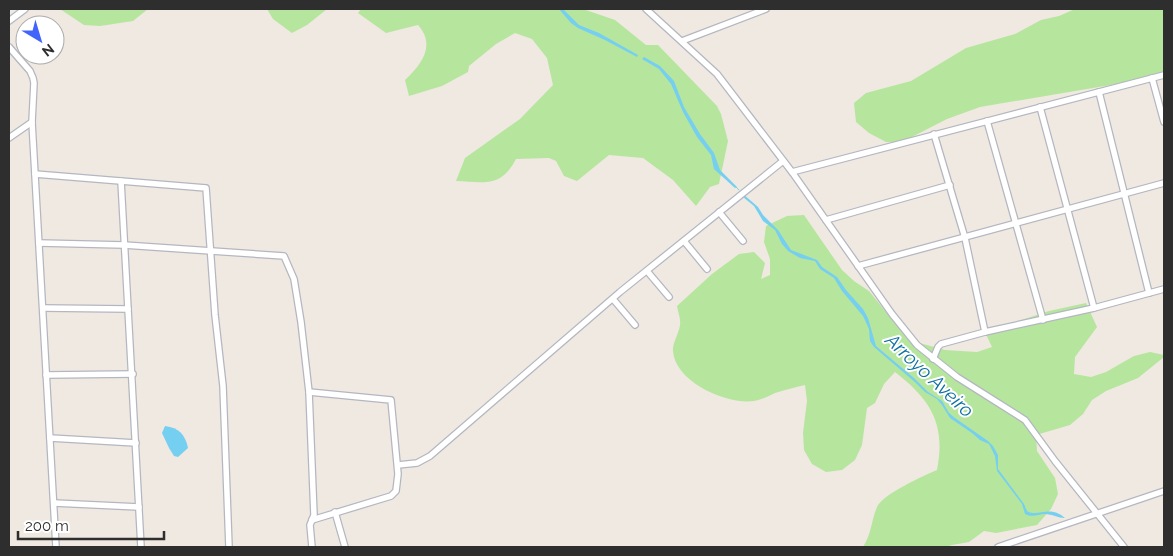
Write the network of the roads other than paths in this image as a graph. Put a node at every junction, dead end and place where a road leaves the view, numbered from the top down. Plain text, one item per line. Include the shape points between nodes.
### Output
1 (25, 9) edge
2 (646, 9) edge
3 (766, 9) edge
4 (9, 21) edge
5 (682, 41) junction
6 (9, 47) edge
7 (1164, 75) edge
8 (1152, 78) junction
9 (1099, 92) junction
10 (1040, 107) junction
11 (987, 120) junction
12 (32, 122) junction
13 (1164, 122) edge
14 (934, 134) junction
15 (9, 138) edge
16 (783, 161) junction
17 (792, 172) junction
18 (35, 174) junction
19 (121, 181) junction
20 (1164, 183) edge
21 (950, 185) junction
22 (1124, 194) junction
23 (1068, 210) junction
24 (719, 212) junction
25 (826, 220) junction
26 (1016, 224) junction
27 (965, 238) junction
28 (684, 240) junction
29 (743, 241) dead end
30 (39, 242) junction
31 (124, 244) junction
32 (210, 250) junction
33 (858, 266) junction
34 (707, 269) dead end
35 (647, 271) junction
36 (1164, 289) edge
37 (1149, 292) junction
38 (669, 297) dead end
39 (613, 299) junction
40 (43, 308) junction
41 (1094, 308) junction
42 (128, 310) junction
43 (1043, 320) junction
44 (635, 325) dead end
45 (985, 332) junction
46 (933, 359) junction
47 (133, 374) junction
48 (46, 375) junction
49 (309, 392) junction
50 (50, 438) junction
51 (136, 443) junction
52 (398, 465) junction
53 (1164, 491) edge
54 (54, 504) junction
55 (139, 507) junction
56 (335, 512) junction
57 (1097, 513) junction
58 (312, 520) junction
59 (56, 547) edge
60 (141, 547) edge
61 (229, 547) edge
62 (312, 547) edge
63 (345, 547) edge
64 (998, 547) edge
65 (1124, 547) edge

1 - 4 street
2 - 5 street
3 - 5 street
5 - 16 street via 717,74
6 - 12 street via 33,78
7 - 8 street
8 - 9 street
8 - 13 street
9 - 10 street
9 - 22 street
10 - 11 street
10 - 23 street
11 - 14 street
11 - 26 street
12 - 15 street
12 - 18 street
14 - 17 street
14 - 21 street
16 - 17 street
16 - 24 street
17 - 25 street
18 - 19 street
18 - 30 street
19 - 31 street
19 - 32 street via 206,188
20 - 22 street
21 - 25 street
21 - 27 street
22 - 23 street
22 - 37 street
23 - 26 street
23 - 41 street
24 - 28 street
24 - 29 street
25 - 33 street
26 - 27 street
26 - 43 street
27 - 33 street
27 - 45 street
28 - 34 street
28 - 35 street
30 - 31 street
30 - 40 street
31 - 32 street
31 - 42 street
32 - 49 street via 284,256 294,279
32 - 61 street via 223,386
33 - 46 street via 899,324
35 - 38 street
35 - 39 street
36 - 37 street
37 - 41 street
39 - 44 street
39 - 52 street via 430,456 417,463
40 - 42 street
40 - 48 street
41 - 43 street
42 - 47 street
43 - 45 street
45 - 46 street via 941,344
46 - 57 street via 1025,420
47 - 48 street
47 - 51 street
48 - 50 street
49 - 52 street via 391,400
49 - 58 street
50 - 51 street
50 - 54 street
51 - 55 street
52 - 56 street via 396,491 391,496
53 - 57 street
54 - 55 street
54 - 59 street
55 - 60 street
56 - 58 street
56 - 63 street
57 - 64 street
57 - 65 street
58 - 62 street

